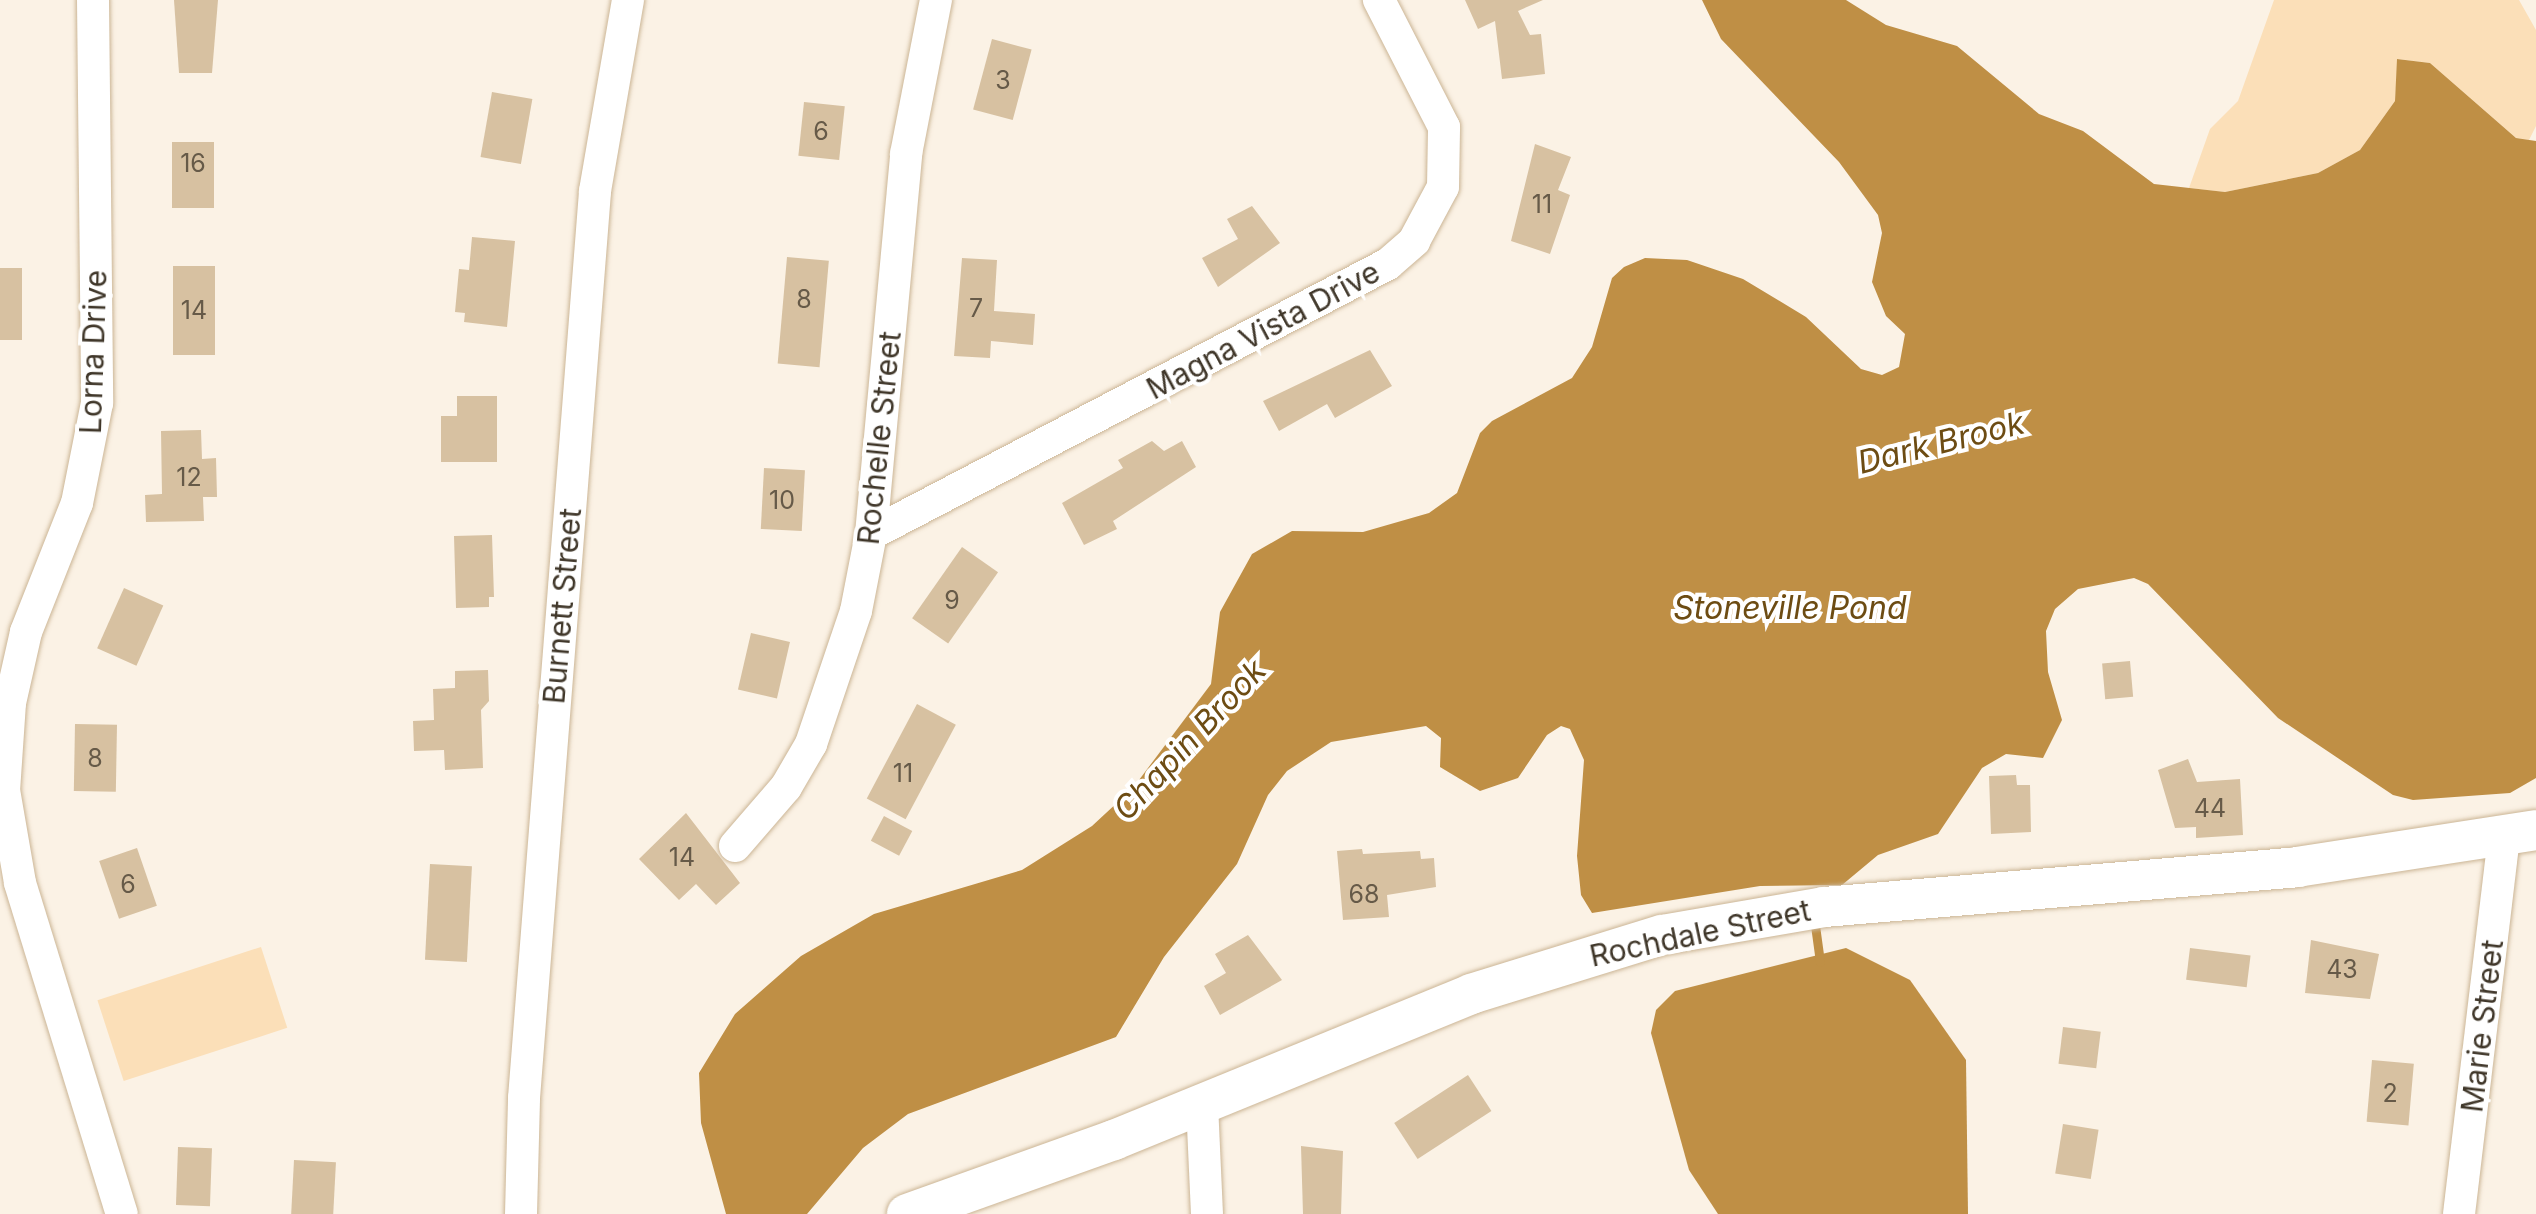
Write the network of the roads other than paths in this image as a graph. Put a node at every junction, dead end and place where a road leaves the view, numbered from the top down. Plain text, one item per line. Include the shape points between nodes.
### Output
1 (92, 0) edge
2 (628, 0) edge
3 (936, 0) edge
4 (1379, 0) edge
5 (871, 534) junction
6 (2520, 834) edge
7 (735, 846) dead end
8 (1202, 1104) junction
9 (122, 1214) edge
10 (521, 1214) edge
11 (908, 1214) edge
12 (1207, 1214) edge
13 (2459, 1214) edge

1 - 9 street, Lorna Drive via 96,416 74,512 26,632 7,721 4,790 20,883
2 - 10 street, Burnett Street via 595,190 524,1098
3 - 5 street, Rochelle Street via 906,154
4 - 5 street, Magna Vista Drive via 1444,127 1444,188 1414,241 1388,264
5 - 7 street, Rochelle Street via 846,648 811,744 786,787
6 - 8 street, Rochdale Street via 2297,867 1809,909 1570,960
6 - 13 street, Marie Street
8 - 11 street, Rochdale Street
8 - 12 street

